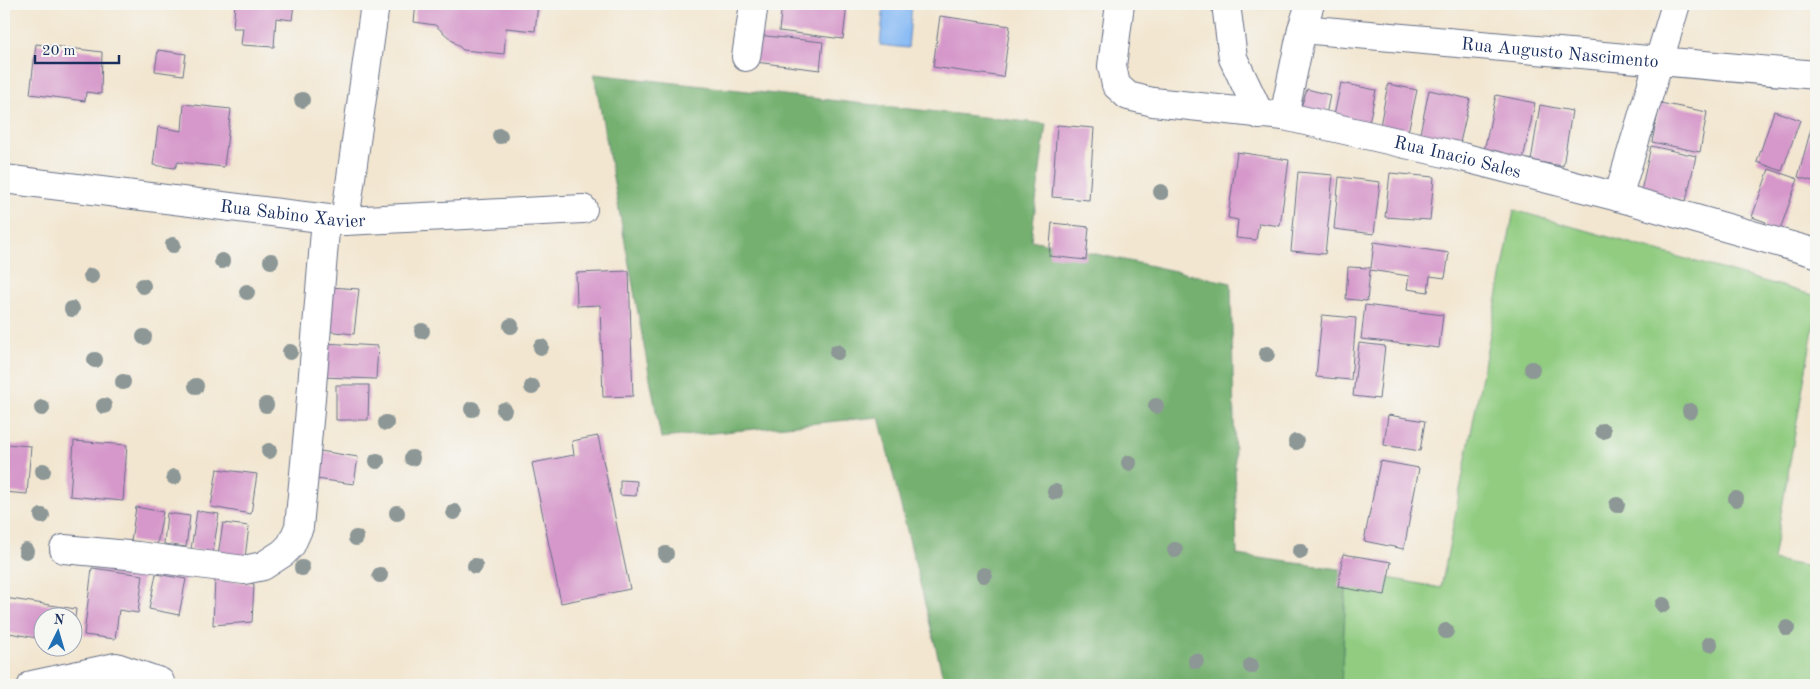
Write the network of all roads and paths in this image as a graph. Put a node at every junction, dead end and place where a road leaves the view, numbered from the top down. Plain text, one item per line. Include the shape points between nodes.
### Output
1 (375, 4) edge
2 (754, 4) edge
3 (1120, 4) edge
4 (1226, 4) edge
5 (1676, 4) edge
6 (1306, 16) edge
7 (746, 58) dead end
8 (1659, 62) junction
9 (1816, 75) edge
10 (1272, 115) junction
11 (4, 179) edge
12 (1618, 197) junction
13 (584, 209) dead end
14 (336, 220) junction
15 (1816, 253) edge
16 (64, 549) dead end
17 (32, 685) edge
18 (161, 685) edge

1 - 14 street
2 - 7 street
3 - 10 street, Rua Inacio Sales via 1112,66 1116,85 1128,96 1153,102
4 - 10 street via 1233,58
5 - 8 street
6 - 8 street, Rua Augusto Nascimento via 1500,46
6 - 10 street
8 - 9 street, Rua Augusto Nascimento
8 - 12 street
10 - 12 street, Rua Inacio Sales
11 - 14 street, Rua Sabino Xavier
12 - 15 street, Rua Inacio Sales
13 - 14 street, Rua Sabino Xavier
14 - 16 street via 310,410 299,527 291,545 263,566 244,570
17 - 18 street via 116,667

